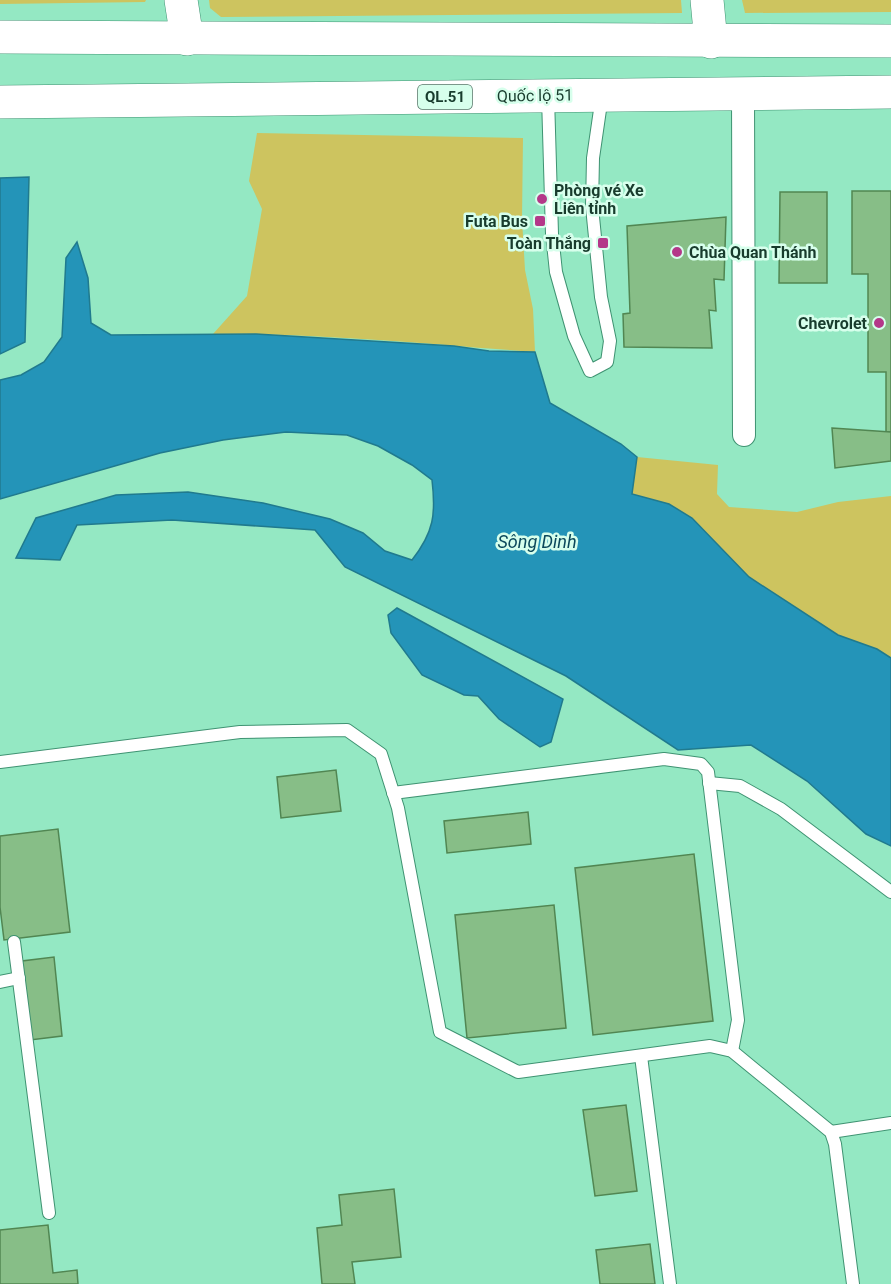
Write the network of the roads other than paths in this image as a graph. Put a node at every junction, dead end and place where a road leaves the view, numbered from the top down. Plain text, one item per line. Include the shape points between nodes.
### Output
1 (181, 0) edge
2 (707, 0) edge
3 (0, 37) edge
4 (188, 39) junction
5 (891, 41) edge
6 (711, 42) junction
7 (891, 92) edge
8 (743, 93) junction
9 (548, 95) junction
10 (602, 95) junction
11 (0, 102) edge
12 (744, 435) dead end
13 (0, 762) edge
14 (710, 783) junction
15 (393, 793) junction
16 (891, 892) edge
17 (14, 942) dead end
18 (19, 978) junction
19 (0, 982) edge
20 (732, 1051) junction
21 (641, 1056) junction
22 (891, 1123) edge
23 (831, 1132) junction
24 (50, 1213) dead end
25 (670, 1284) edge
26 (853, 1284) edge

1 - 4 main road
2 - 6 main road
3 - 4 main road
4 - 6 main road
5 - 6 main road
7 - 8 main road, Quốc lộ 51 / QL.51
8 - 10 main road, Quốc lộ 51 / QL.51
8 - 12 street
9 - 10 main road, Quốc lộ 51 / QL.51
9 - 10 lane via 556,272 574,336 590,371 607,362 610,340 601,297 592,207 593,158
9 - 11 main road, Quốc lộ 51 / QL.51
13 - 15 lane via 240,732 347,730 381,754
14 - 15 lane via 701,764 664,759
14 - 16 lane via 740,786 781,809
14 - 20 lane via 738,1020
15 - 21 lane via 440,1032 518,1072
17 - 18 lane
18 - 19 lane
18 - 24 lane
20 - 21 lane via 710,1046
20 - 23 lane
21 - 25 lane
22 - 23 lane
23 - 26 lane

